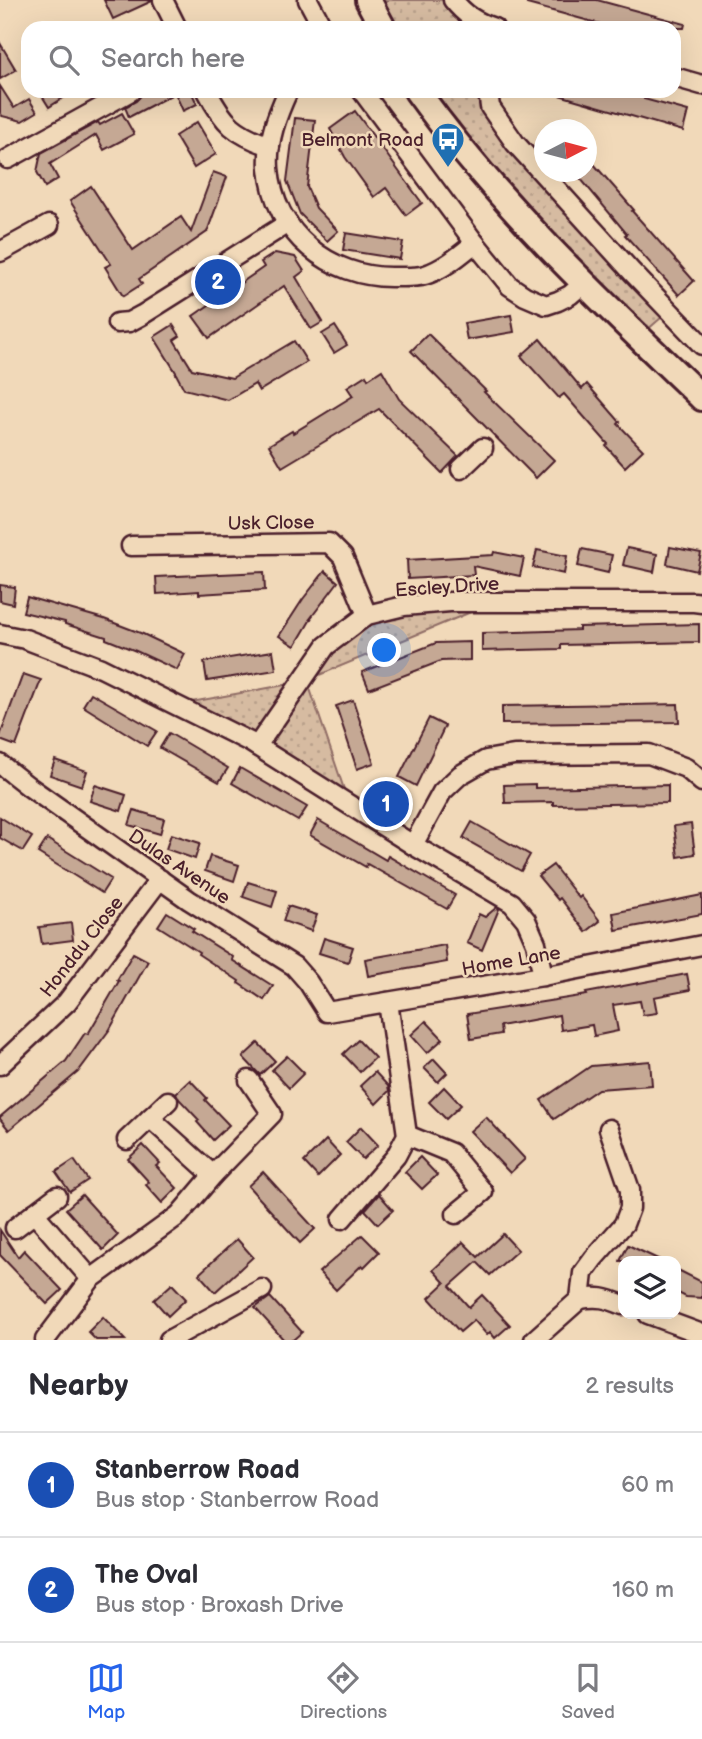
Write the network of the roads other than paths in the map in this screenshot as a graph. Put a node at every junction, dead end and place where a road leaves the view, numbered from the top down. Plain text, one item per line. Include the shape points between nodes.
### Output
1 (163, 0) edge
2 (308, 0) edge
3 (368, 0) edge
4 (453, 0) edge
5 (174, 21) edge
6 (319, 21) edge
7 (379, 21) edge
8 (474, 21) edge
9 (681, 79) edge
10 (702, 85) edge
11 (118, 98) edge
12 (211, 98) edge
13 (284, 98) edge
14 (367, 98) edge
15 (422, 98) edge
16 (489, 98) edge
17 (270, 146) junction
18 (8, 159) dead end
19 (288, 223) junction
20 (49, 225) dead end
21 (475, 243) junction
22 (0, 252) edge
23 (584, 283) junction
24 (117, 323) dead end
25 (702, 345) edge
26 (702, 398) edge
27 (483, 448) dead end
28 (460, 469) dead end
29 (131, 546) dead end
30 (702, 603) edge
31 (367, 615) junction
32 (0, 634) edge
33 (257, 746) junction
34 (0, 764) edge
35 (702, 782) edge
36 (414, 845) junction
37 (160, 879) junction
38 (702, 945) edge
39 (543, 976) junction
40 (387, 1002) junction
41 (327, 1012) joint
42 (0, 1065) edge
43 (249, 1080) dead end
44 (168, 1101) dead end
45 (150, 1118) junction
46 (609, 1129) dead end
47 (407, 1135) junction
48 (127, 1140) dead end
49 (213, 1175) junction
50 (57, 1196) dead end
51 (34, 1213) junction
52 (456, 1214) dead end
53 (342, 1219) dead end
54 (15, 1227) dead end
55 (91, 1279) junction
56 (262, 1289) dead end
57 (580, 1299) junction
58 (618, 1303) edge
59 (662, 1319) edge
60 (702, 1334) edge
61 (46, 1340) edge
62 (169, 1340) edge
63 (534, 1340) edge

1 - 5 street
2 - 6 street
3 - 7 highway
4 - 8 street
9 - 10 street
11 - 18 street
12 - 17 street via 238,132
13 - 17 street
14 - 21 street
15 - 23 highway via 485,179
16 - 25 street via 515,143
17 - 19 street via 272,190
19 - 21 street via 325,260 386,277 425,275
19 - 24 street via 142,315
20 - 22 street
21 - 23 street via 510,286 545,305 570,295
23 - 26 highway
27 - 28 street
29 - 31 street, Usk Close via 329,542 343,557
30 - 31 street, Escley Drive via 450,602
31 - 33 street, Escley Drive via 326,646
32 - 33 street via 101,668
33 - 36 street
34 - 37 street, Dulas Avenue
35 - 36 street via 686,768 649,754 514,755 486,760 442,792
36 - 39 street via 512,903 536,943
37 - 41 street, Dulas Avenue via 294,966
37 - 42 street, Honddu Close via 67,1002
38 - 39 street, Home Lane
39 - 40 street, Home Lane
40 - 41 street, Home Lane
40 - 47 street
43 - 49 street via 272,1114
44 - 45 street
45 - 48 street
45 - 49 street
46 - 57 street via 630,1189 630,1208 624,1224 583,1273
47 - 52 street via 451,1153 483,1192
47 - 53 street via 396,1156
49 - 55 street via 179,1215
50 - 51 street
51 - 54 street
51 - 55 street
55 - 61 street
56 - 62 street
57 - 58 street via 605,1298
57 - 63 street
59 - 60 street

